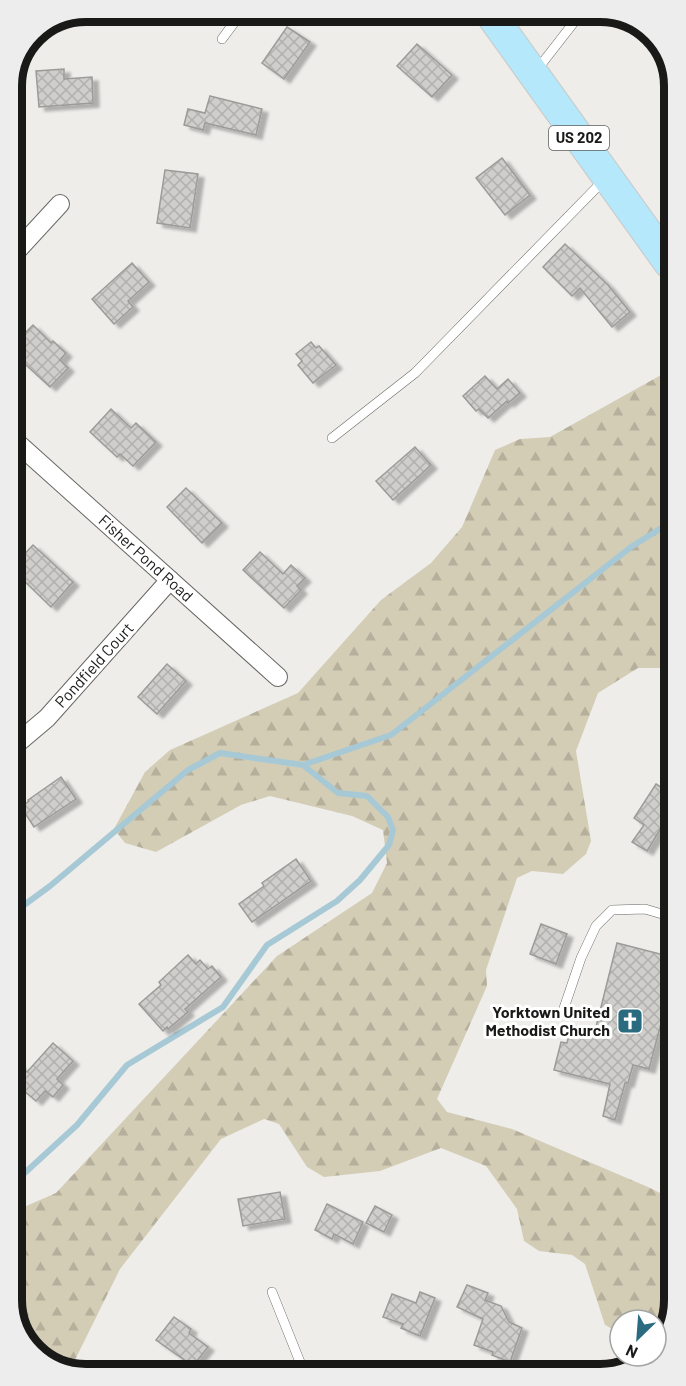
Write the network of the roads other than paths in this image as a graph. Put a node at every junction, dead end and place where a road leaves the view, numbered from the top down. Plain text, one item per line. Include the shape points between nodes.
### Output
1 (234, 22) edge
2 (497, 23) edge
3 (573, 23) edge
4 (222, 39) dead end
5 (534, 72) junction
6 (607, 177) junction
7 (60, 204) dead end
8 (23, 244) edge
9 (664, 256) edge
10 (332, 438) dead end
11 (23, 448) edge
12 (170, 580) junction
13 (278, 678) dead end
14 (22, 739) edge
15 (664, 915) edge
16 (563, 1011) dead end
17 (272, 1292) dead end
18 (301, 1363) edge

1 - 4 lane
2 - 5 highway, US 202
3 - 5 lane
5 - 6 highway, US 202
6 - 9 highway, US 202
6 - 10 lane via 415,373
7 - 8 street
11 - 12 street, Fisher Pond Road
12 - 13 street, Fisher Pond Road
12 - 14 street, Pondfield Court via 47,718
15 - 16 lane via 645,909 612,910 596,926
17 - 18 lane

